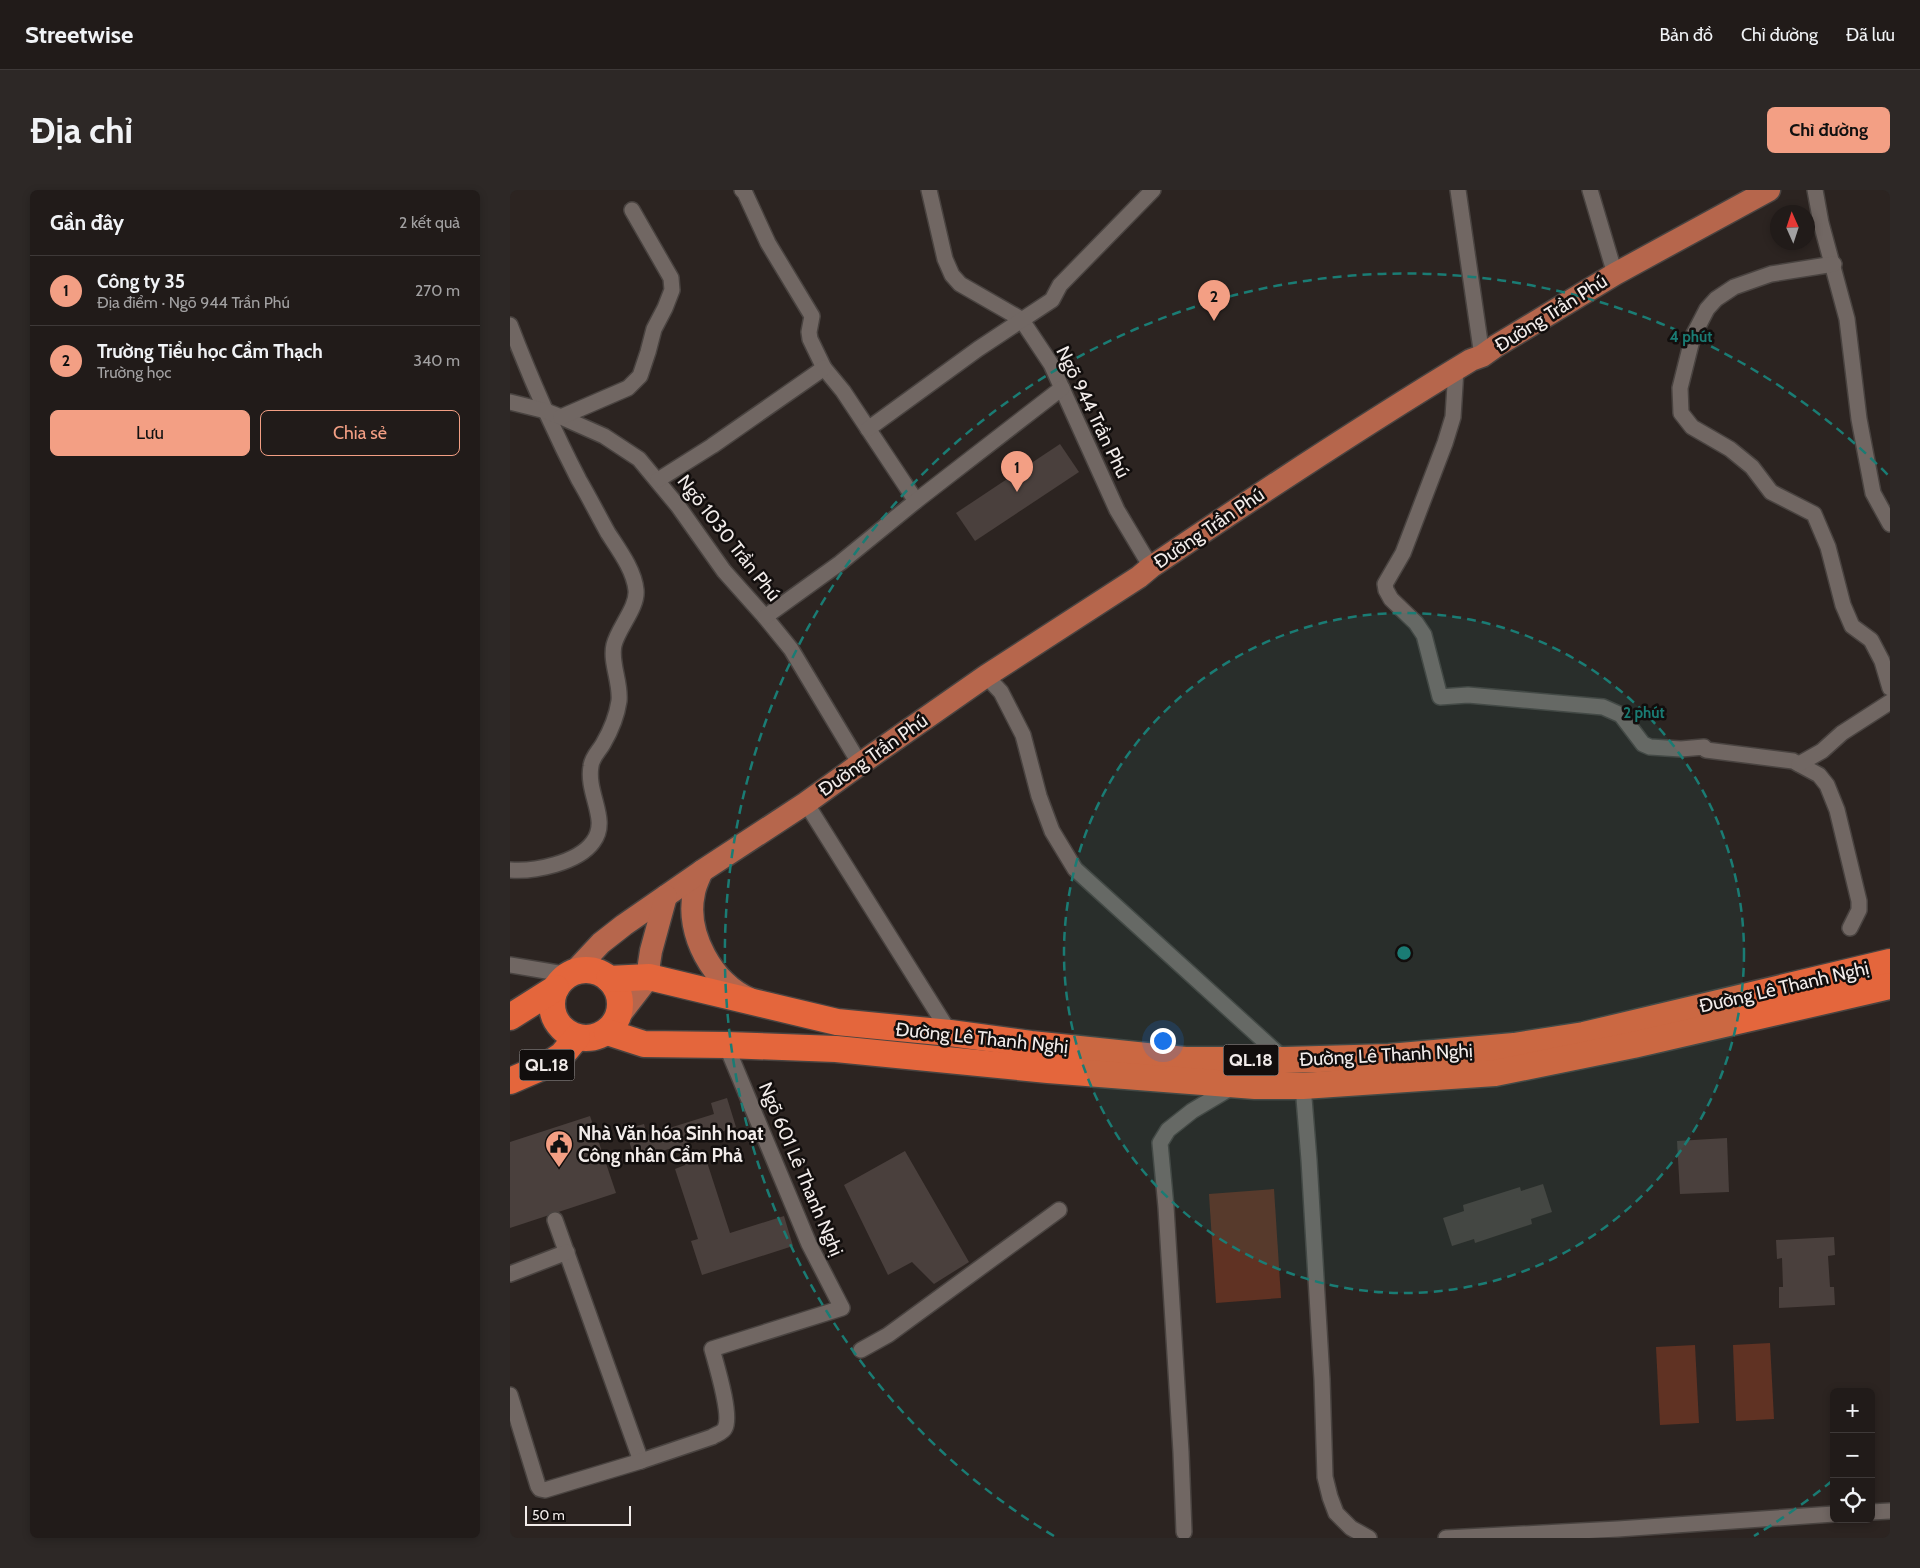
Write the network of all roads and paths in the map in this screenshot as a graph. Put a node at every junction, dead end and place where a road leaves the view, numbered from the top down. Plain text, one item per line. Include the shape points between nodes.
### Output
1 (742, 190) edge
2 (930, 190) edge
3 (1458, 190) edge
4 (1590, 190) edge
5 (1769, 190) edge
6 (1815, 190) edge
7 (1148, 192) edge
8 (632, 210) dead end
9 (1834, 264) junction
10 (1615, 274) junction
11 (1021, 319) junction
12 (510, 325) edge
13 (1482, 356) junction
14 (824, 368) junction
15 (1456, 369) junction
16 (1062, 388) junction
17 (510, 402) edge
18 (546, 411) junction
19 (561, 417) junction
20 (868, 429) junction
21 (658, 480) junction
22 (916, 501) junction
23 (1890, 524) edge
24 (1150, 567) junction
25 (765, 617) junction
26 (986, 676) junction
27 (1890, 688) edge
28 (1890, 702) edge
29 (860, 764) junction
30 (1799, 764) junction
31 (806, 803) junction
32 (510, 870) edge
33 (702, 871) junction
34 (666, 896) junction
35 (1850, 928) dead end
36 (510, 965) edge
37 (1889, 973) edge
38 (649, 976) junction
39 (566, 979) junction
40 (609, 979) junction
41 (770, 1007) junction
42 (510, 1017) edge
43 (613, 1024) junction
44 (950, 1033) junction
45 (577, 1037) junction
46 (726, 1044) junction
47 (1285, 1060) junction
48 (510, 1081) edge
49 (1238, 1084) junction
50 (1303, 1086) junction
51 (1059, 1210) dead end
52 (555, 1220) dead end
53 (567, 1252) junction
54 (510, 1274) edge
55 (861, 1350) dead end
56 (510, 1395) edge
57 (641, 1461) junction
58 (1890, 1511) edge
59 (1875, 1512) edge
60 (1830, 1514) edge
61 (1184, 1532) dead end
62 (1369, 1538) edge
63 (1446, 1538) edge

1 - 14 street via 768,243 812,316 810,339
2 - 11 street, Ngõ 944 Trần Phú via 945,259 952,275 960,284
3 - 13 street
4 - 10 street
5 - 10 main road, Đường Trần Phú
6 - 9 street
7 - 11 street via 1060,285 1052,300
8 - 19 street via 671,278 672,290 654,328 640,376 628,388
9 - 23 street via 1847,319 1858,419 1873,493
9 - 27 street via 1771,274 1734,287 1706,309 1693,336 1684,370 1680,388 1681,413 1692,427 1730,449 1752,467 1771,492 1814,514 1828,547 1843,605 1852,626 1871,640
10 - 13 main road, Đường Trần Phú
11 - 16 street, Ngõ 944 Trần Phú via 1051,364
11 - 20 street
12 - 18 street
13 - 15 main road, Đường Trần Phú
14 - 20 street
14 - 21 street
15 - 24 main road, Đường Trần Phú
15 - 30 street via 1453,417 1414,527 1385,584 1391,599 1424,635 1440,697 1468,696 1603,707 1621,714 1643,744 1650,747 1704,747 1706,750
16 - 22 street
16 - 24 street, Ngõ 944 Trần Phú via 1117,510
17 - 18 street, Ngõ 1030 Trần Phú
18 - 19 street, Ngõ 1030 Trần Phú
18 - 32 street via 578,478 624,559 637,591 613,646 619,701 604,743 591,764 589,780 600,818 600,831 593,844 568,861 541,868
19 - 21 street, Ngõ 1030 Trần Phú via 604,436 639,459
20 - 22 street
21 - 25 street, Ngõ 1030 Trần Phú via 724,571
22 - 25 street via 840,563
24 - 26 main road, Đường Trần Phú
25 - 29 street, Ngõ 1030 Trần Phú via 791,649
26 - 29 main road, Đường Trần Phú
26 - 47 street via 1001,692 1023,735 1052,831 1075,869
28 - 30 street
29 - 31 main road, Đường Trần Phú
30 - 35 street via 1819,775 1828,785 1837,810 1859,901 1859,910
31 - 33 main road, Đường Trần Phú
31 - 44 street
33 - 34 main road, Đường Trần Phú
33 - 41 main road via 692,910 699,944 710,964 728,985 744,997
34 - 38 main road via 651,950
34 - 39 main road, Đường Trần Phú via 601,942
36 - 39 street
37 - 47 highway, Đường Lê Thanh Nghị / QL.18 via 1584,1035 1514,1046 1389,1057
37 - 50 highway, Đường Lê Thanh Nghị / QL.18 via 1633,1045 1495,1073
38 - 40 highway, Đường Lê Thanh Nghị / QL.18
38 - 41 highway, Đường Lê Thanh Nghị / QL.18
38 - 43 main road
39 - 40 highway via 581,971 591,971
39 - 42 highway
39 - 45 highway via 553,998 555,1018 568,1033
40 - 43 highway via 620,996 621,1006
41 - 44 highway, Đường Lê Thanh Nghị / QL.18 via 837,1022
43 - 45 highway via 598,1037
43 - 46 highway, Đường Lê Thanh Nghị / QL.18 via 644,1044
44 - 47 highway, Đường Lê Thanh Nghị / QL.18 via 1185,1060
45 - 48 highway, QL.18 via 562,1055 547,1065
46 - 49 highway, Đường Lê Thanh Nghị / QL.18 via 836,1049 1048,1070
46 - 57 street, Ngõ 601 Lê Thanh Nghị via 809,1244 842,1308 712,1349 723,1388 726,1427 712,1437
49 - 50 highway, Đường Lê Thanh Nghị / QL.18
49 - 61 street via 1192,1111 1168,1130 1160,1143
50 - 62 street via 1310,1160 1325,1477 1336,1513 1351,1528
51 - 55 street via 888,1335
52 - 53 street
53 - 54 street
53 - 57 street
56 - 57 street via 540,1489
58 - 59 street
60 - 63 street

